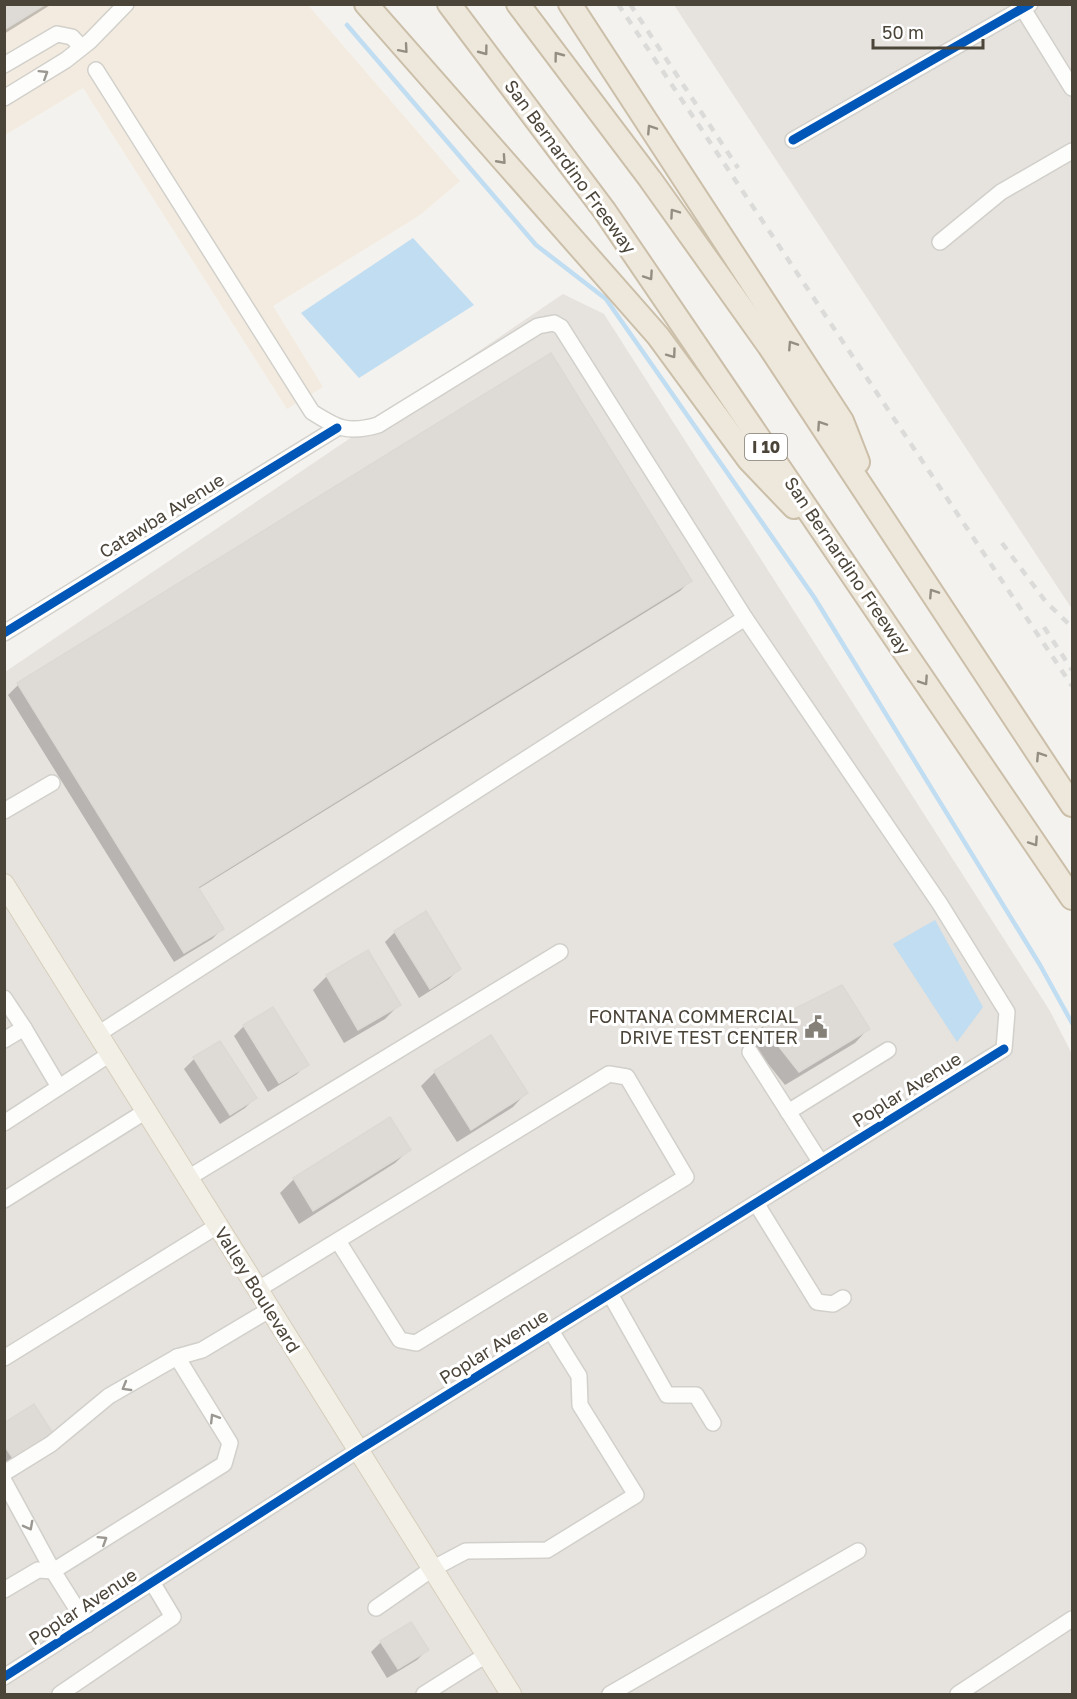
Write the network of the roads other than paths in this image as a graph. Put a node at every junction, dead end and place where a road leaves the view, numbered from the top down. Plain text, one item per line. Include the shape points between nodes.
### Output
1 (126, 4) edge
2 (366, 4) edge
3 (518, 4) edge
4 (570, 4) edge
5 (1024, 6) edge
6 (451, 8) edge
7 (81, 47) junction
8 (4, 65) edge
9 (96, 70) dead end
10 (1072, 88) edge
11 (4, 98) edge
12 (793, 140) dead end
13 (1072, 151) edge
14 (940, 242) dead end
15 (337, 428) junction
16 (877, 508) junction
17 (840, 556) junction
18 (745, 618) junction
19 (4, 633) edge
20 (52, 783) dead end
21 (1072, 805) edge
22 (4, 812) edge
23 (4, 884) edge
24 (1072, 898) edge
25 (560, 952) dead end
26 (4, 998) edge
27 (24, 1028) junction
28 (98, 1034) junction
29 (4, 1040) edge
30 (888, 1050) dead end
31 (750, 1052) dead end
32 (110, 1053) junction
33 (59, 1087) junction
34 (146, 1111) junction
35 (788, 1112) junction
36 (4, 1123) edge
37 (821, 1163) junction
38 (188, 1178) junction
39 (4, 1200) edge
40 (756, 1203) junction
41 (217, 1226) junction
42 (338, 1241) junction
43 (257, 1290) junction
44 (610, 1294) junction
45 (843, 1298) dead end
46 (269, 1310) junction
47 (551, 1331) junction
48 (4, 1358) edge
49 (177, 1358) junction
50 (713, 1423) dead end
51 (357, 1451) junction
52 (4, 1473) edge
53 (4, 1481) edge
54 (858, 1551) dead end
55 (432, 1569) junction
56 (53, 1571) junction
57 (152, 1582) junction
58 (4, 1590) edge
59 (376, 1608) dead end
60 (1072, 1619) edge
61 (87, 1625) junction
62 (486, 1654) junction
63 (4, 1677) edge
64 (60, 1695) edge
65 (424, 1695) edge
66 (512, 1695) edge
67 (610, 1695) edge
68 (958, 1695) edge

1 - 7 street
2 -> 17 highway via 658,336 749,460
16 -> 3 highway via 769,346
16 -> 4 highway via 842,421
5 - 10 street
5 - 12 street
6 -> 17 highway, San Bernardino Freeway / I 10 via 604,210
7 - 8 street via 72,37 57,34
11 -> 7 street
9 - 15 street via 312,412
13 - 14 street via 1001,192
15 - 18 street via 366,429 378,425 530,330 546,323 561,327
15 - 19 street, Catawba Avenue
21 -> 16 highway
17 -> 24 highway, San Bernardino Freeway / I 10
18 - 28 street
18 - 37 street, Poplar Avenue via 940,904 1007,1012 1004,1049
20 - 22 street
23 - 28 main road, Valley Boulevard
25 - 38 street
26 - 27 street
27 - 29 street
27 - 33 street
28 - 32 main road, Valley Boulevard
30 - 35 street
31 - 35 street
32 - 33 street
32 - 34 main road, Valley Boulevard
33 - 36 street
34 - 38 main road, Valley Boulevard
34 - 39 street
35 - 37 street
37 - 40 street, Poplar Avenue
38 - 41 main road, Valley Boulevard
40 - 44 street, Poplar Avenue
40 - 45 street via 817,1302 833,1304
41 - 43 main road, Valley Boulevard
41 - 48 street
42 - 42 street via 609,1074 627,1077 686,1176 416,1344 399,1340
42 - 43 street
43 - 46 main road, Valley Boulevard
44 - 47 street, Poplar Avenue
44 - 50 street via 667,1395 696,1395
46 - 49 street via 202,1350
46 - 51 main road, Valley Boulevard
47 - 51 street, Poplar Avenue
47 - 55 street via 579,1376 580,1405 636,1495 547,1550 465,1551
49 -> 52 street via 109,1396 51,1444
56 -> 49 street via 224,1464 230,1443
51 - 55 main road, Valley Boulevard
51 - 57 street, Poplar Avenue
53 -> 56 street
54 - 67 street
55 - 59 street
55 - 62 main road, Valley Boulevard
56 - 58 street via 38,1570
56 - 61 street
57 - 61 street, Poplar Avenue
57 - 64 street via 173,1617
60 - 68 street
61 - 63 street, Poplar Avenue
62 - 65 street
62 - 66 main road, Valley Boulevard

